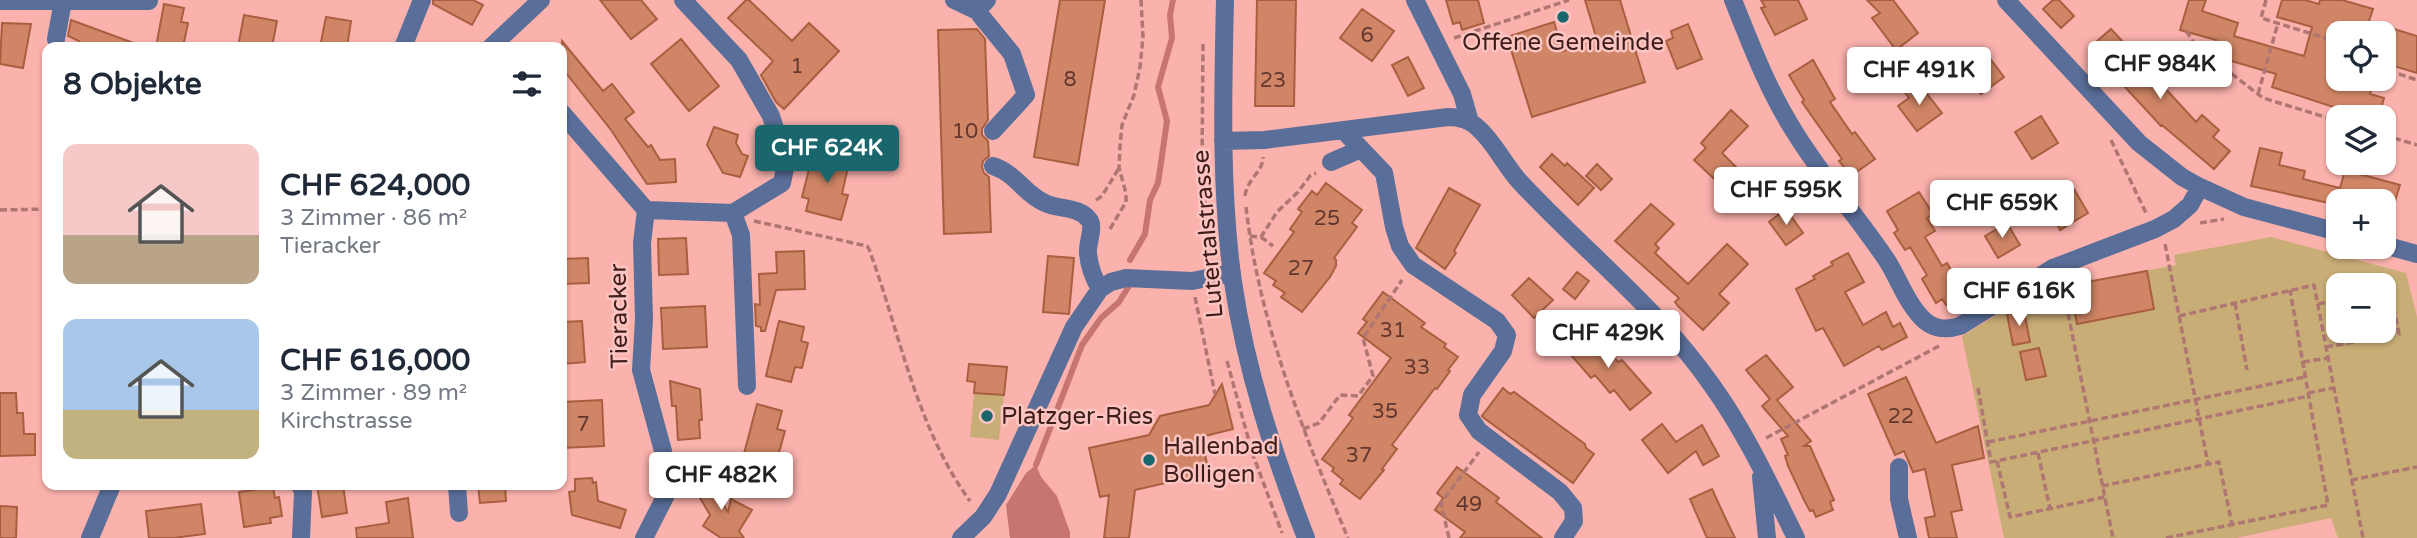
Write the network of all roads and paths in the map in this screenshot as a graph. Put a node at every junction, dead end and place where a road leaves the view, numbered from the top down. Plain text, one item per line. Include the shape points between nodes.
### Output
1 (422, 0) edge
2 (541, 0) edge
3 (683, 0) edge
4 (954, 0) edge
5 (1141, 0) edge
6 (1225, 0) edge
7 (1415, 0) edge
8 (1569, 0) edge
9 (1733, 0) edge
10 (2006, 0) edge
11 (2266, 0) edge
12 (0, 1) edge
13 (63, 1) edge
14 (149, 1) edge
15 (982, 6) edge
16 (2278, 23) junction
17 (2186, 32) dead end
18 (2326, 38) edge
19 (56, 40) dead end
20 (405, 42) edge
21 (501, 42) edge
22 (1437, 43) junction
23 (2396, 73) edge
24 (2417, 80) edge
25 (2258, 94) junction
26 (2326, 117) edge
27 (567, 119) edge
28 (1470, 122) junction
29 (2120, 123) junction
30 (1343, 130) junction
31 (993, 131) dead end
32 (2396, 139) edge
33 (1264, 140) junction
34 (1223, 141) junction
35 (2417, 145) edge
36 (1361, 149) junction
37 (1331, 162) joint
38 (993, 166) dead end
39 (1119, 168) junction
40 (2200, 187) junction
41 (42, 209) edge
42 (0, 210) edge
43 (646, 210) junction
44 (1079, 212) junction
45 (733, 213) junction
46 (2228, 218) dead end
47 (2194, 224) dead end
48 (2158, 228) junction
49 (2326, 229) edge
50 (1250, 236) junction
51 (1261, 237) junction
52 (1273, 246) dead end
53 (2396, 248) edge
54 (2417, 254) edge
55 (1088, 255) junction
56 (1413, 265) junction
57 (1232, 273) junction
58 (1192, 281) junction
59 (1100, 289) junction
60 (2290, 290) junction
61 (2064, 293) dead end
62 (2326, 302) edge
63 (2235, 303) junction
64 (2318, 304) junction
65 (2179, 316) junction
66 (2396, 319) edge
67 (2396, 335) edge
68 (2348, 343) edge
69 (1940, 345) dead end
70 (2326, 347) junction
71 (2328, 358) junction
72 (2303, 362) junction
73 (2247, 370) dead end
74 (2305, 377) junction
75 (747, 386) dead end
76 (1978, 388) dead end
77 (2334, 388) junction
78 (1215, 394) dead end
79 (2308, 395) junction
80 (2195, 400) junction
81 (2199, 420) junction
82 (2089, 422) junction
83 (1303, 429) junction
84 (1489, 439) junction
85 (1988, 442) dead end
86 (2093, 442) junction
87 (1749, 446) junction
88 (2038, 453) junction
89 (1997, 461) junction
90 (1759, 463) junction
91 (2208, 464) junction
92 (1899, 467) dead end
93 (2417, 467) edge
94 (2351, 480) junction
95 (2102, 486) junction
96 (110, 490) edge
97 (302, 490) edge
98 (457, 490) edge
99 (2105, 497) junction
100 (2050, 509) junction
101 (459, 513) dead end
102 (983, 517) junction
103 (2232, 524) junction
104 (90, 538) edge
105 (301, 538) edge
106 (644, 538) edge
107 (961, 538) edge
108 (1306, 538) edge
109 (1348, 538) edge
110 (1449, 538) edge
111 (1563, 538) edge
112 (1767, 538) edge
113 (1796, 538) edge
114 (1908, 538) edge
115 (2113, 538) edge
116 (2166, 538) edge
117 (2363, 538) edge

1 - 20 street
2 - 21 street
3 - 45 street via 739,60 771,116 786,163 782,184
4 - 15 street
5 - 39 path via 1140,67 1122,125
6 - 34 street, Lutertalstrasse
7 - 22 street
8 - 22 path
9 - 48 street via 1794,132 1917,312 1933,326 1960,326 2053,268
10 - 29 street
11 - 16 path via 2260,18
12 - 13 street
13 - 14 street
13 - 19 street
15 - 31 street via 1012,54 1026,95
16 - 18 path
16 - 25 path
17 - 25 path via 2197,47
22 - 28 street
23 - 24 path
25 - 26 path
27 - 43 street
28 - 30 street via 1448,117
28 - 87 street via 1519,181 1694,360
29 - 40 street via 2166,165
29 - 48 path via 2110,142
30 - 33 street
30 - 36 street
32 - 35 path
33 - 34 street
33 - 50 path via 1263,165 1246,187
34 - 57 street, Lutertalstrasse
36 - 37 street
36 - 56 street via 1384,173 1394,227
37 - 51 path via 1320,175 1307,179
38 - 44 street via 1009,172 1043,202
39 - 44 path via 1102,196
39 - 55 path via 1126,202
40 - 48 street via 2182,213
40 - 49 street via 2244,207
41 - 42 path
43 - 45 street
43 - 106 street, Tieracker via 641,370 663,451 668,491
44 - 55 street via 1091,227
45 - 75 street via 741,235
45 - 102 path via 867,246 926,419 960,486
46 - 47 path
48 - 65 path
50 - 51 path
50 - 83 path via 1266,311
51 - 52 path
53 - 54 street
55 - 59 street
56 - 83 path via 1363,338 1373,376 1358,396 1340,395 1319,424
56 - 84 street via 1497,321 1507,335 1503,351 1472,395 1468,415
57 - 58 street
57 - 108 street, Lutertalstrasse via 1259,400
58 - 59 street via 1126,278
58 - 78 path
59 - 102 street via 1074,327 998,494
60 - 63 path
60 - 64 path via 2314,285
60 - 72 path
61 - 82 path
62 - 64 path
63 - 65 path
63 - 73 path
64 - 70 path
65 - 80 path
66 - 67 path
68 - 70 path
69 - 87 path
70 - 71 path
71 - 72 path
71 - 77 path
72 - 74 path
74 - 79 path
74 - 80 path
76 - 89 path via 1991,462
77 - 79 path
77 - 94 path
79 - 81 path
79 - 103 path via 2328,505
80 - 81 path
80 - 82 path
81 - 86 path
81 - 91 path
82 - 85 path
82 - 86 path
83 - 109 path
84 - 110 path via 1441,503
84 - 111 street via 1560,492 1573,508 1574,521
86 - 88 path
86 - 95 path
87 - 90 street
88 - 89 path
88 - 100 path
89 - 100 path via 2010,517
90 - 112 street
90 - 113 street
91 - 95 path
91 - 103 path via 2219,462
92 - 114 street via 1899,499
93 - 94 path
94 - 117 path
95 - 99 path
96 - 104 street
97 - 105 street
98 - 101 street
99 - 100 path
99 - 115 path
102 - 107 street
103 - 116 path

